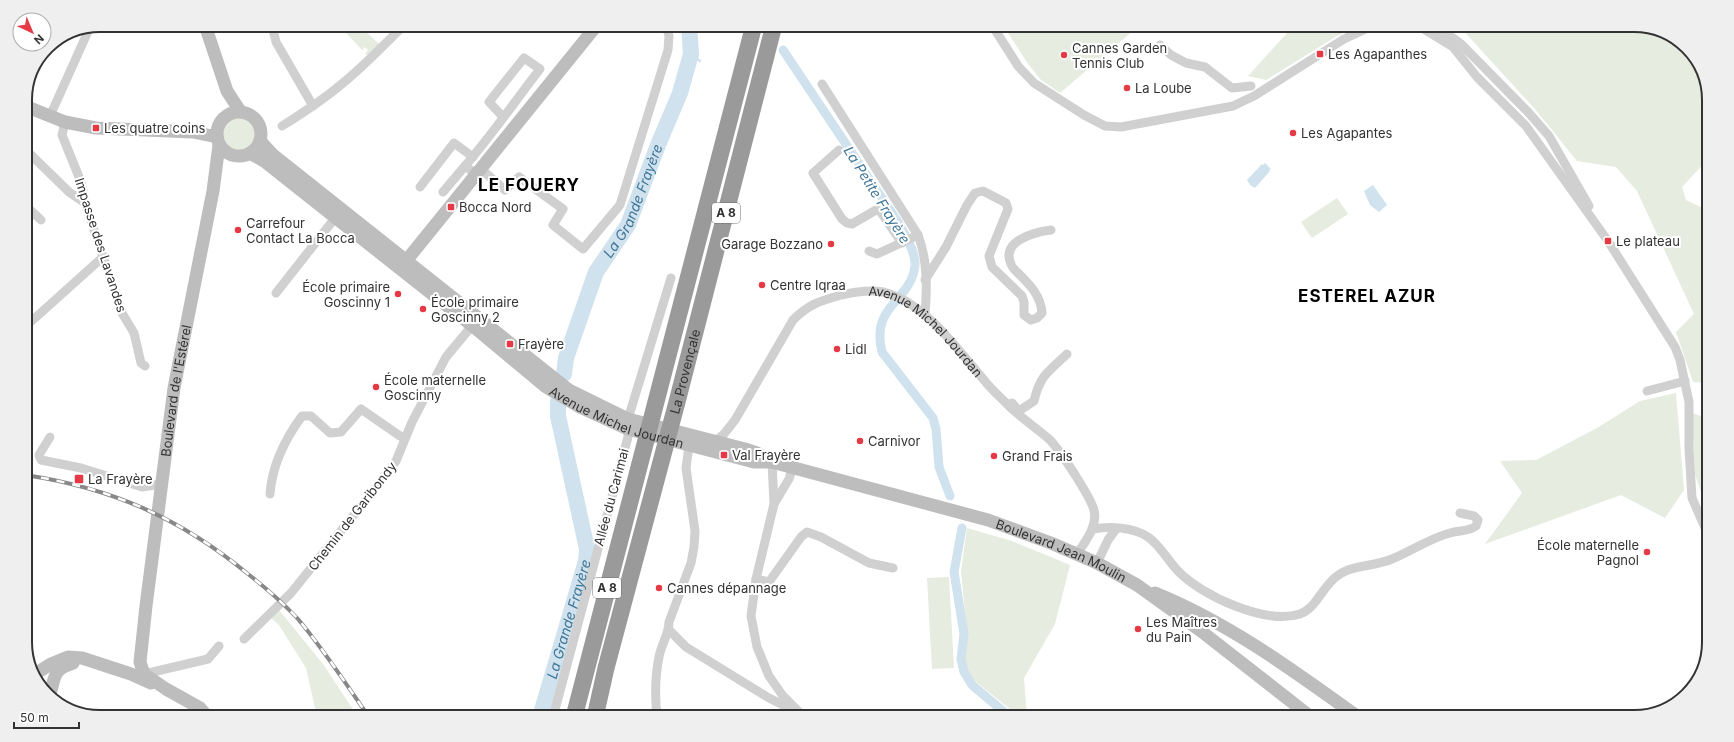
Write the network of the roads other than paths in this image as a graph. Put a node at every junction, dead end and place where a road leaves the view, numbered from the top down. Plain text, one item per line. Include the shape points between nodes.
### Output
1 (207, 32) edge
2 (274, 32) edge
3 (397, 32) edge
4 (588, 32) edge
5 (668, 32) edge
6 (752, 32) edge
7 (772, 32) edge
8 (996, 32) edge
9 (1358, 32) edge
10 (1428, 32) edge
11 (1444, 32) edge
12 (87, 33) edge
13 (1160, 45) dead end
14 (822, 84) dead end
15 (1251, 86) dead end
16 (227, 91) junction
17 (313, 106) junction
18 (32, 109) edge
19 (240, 111) junction
20 (50, 116) junction
21 (503, 117) junction
22 (223, 119) junction
23 (66, 122) junction
24 (282, 126) dead end
25 (193, 132) junction
26 (218, 141) junction
27 (260, 141) junction
28 (839, 150) dead end
29 (250, 153) junction
30 (234, 155) junction
31 (32, 156) edge
32 (472, 157) junction
33 (465, 166) junction
34 (478, 172) junction
35 (420, 187) dead end
36 (213, 191) junction
37 (443, 192) dead end
38 (85, 202) junction
39 (32, 212) edge
40 (335, 218) junction
41 (41, 220) dead end
42 (1598, 227) junction
43 (1051, 230) dead end
44 (915, 237) junction
45 (902, 243) junction
46 (869, 251) dead end
47 (103, 257) junction
48 (406, 261) junction
49 (390, 262) junction
50 (672, 278) dead end
51 (925, 280) junction
52 (446, 292) junction
53 (276, 293) dead end
54 (433, 296) junction
55 (925, 315) junction
56 (32, 321) edge
57 (475, 322) junction
58 (1068, 354) dead end
59 (145, 366) dead end
60 (1685, 381) junction
61 (985, 382) junction
62 (1647, 391) dead end
63 (628, 424) junction
64 (50, 437) dead end
65 (406, 437) junction
66 (717, 441) junction
67 (689, 446) junction
68 (704, 450) junction
69 (772, 462) junction
70 (793, 467) junction
71 (161, 484) junction
72 (270, 494) dead end
73 (774, 504) junction
74 (1460, 513) dead end
75 (1702, 521) edge
76 (1093, 529) junction
77 (1116, 529) junction
78 (1077, 554) junction
79 (1097, 563) junction
80 (892, 568) dead end
81 (756, 579) junction
82 (1137, 585) junction
83 (669, 630) junction
84 (244, 639) dead end
85 (219, 646) dead end
86 (99, 664) junction
87 (142, 668) junction
88 (40, 671) edge
89 (131, 674) junction
90 (166, 689) junction
91 (53, 690) edge
92 (202, 710) edge
93 (555, 710) edge
94 (576, 710) edge
95 (596, 710) edge
96 (657, 710) edge
97 (792, 710) edge
98 (797, 710) edge
99 (1302, 710) edge
100 (1348, 710) edge

1 - 16 main road
2 - 17 street via 276,42
3 - 17 street via 360,68
4 - 34 main road
5 - 34 street via 668,50 620,204 583,249 553,225 563,209 519,177 505,190
6 - 94 highway, La Provençale / A 8
7 - 95 highway, La Provençale / A 8
8 - 9 street via 1018,66 1034,84 1105,126 1121,127 1233,106 1254,96 1344,38
10 - 42 street via 1453,47 1477,77 1526,126
11 - 42 street via 1461,44 1549,136
12 - 20 street
13 - 15 street via 1186,63 1205,67 1232,88
14 - 44 street
16 - 19 main road
16 - 22 main road
17 - 24 street
18 - 20 main road
19 - 22 main road
19 - 27 main road via 252,115 260,124
20 - 23 main road
21 - 21 street via 540,69 524,58 488,102
21 - 32 street
22 - 25 main road
22 - 26 main road
23 - 25 main road via 96,128
23 - 38 street, Impasse des Lavandes via 62,135 81,182
25 - 26 main road
26 - 30 main road via 223,150
26 - 36 main road, Boulevard de l'Estérel
27 - 29 main road
27 - 48 main road, Avenue Michel Jourdan via 272,154
28 - 45 street via 813,173 842,219 852,224 876,210 880,211
29 - 30 main road
29 - 40 main road, Avenue Michel Jourdan via 264,161
30 - 36 main road, Boulevard de l'Estérel
31 - 38 street via 69,192
32 - 33 street
32 - 35 street via 454,143
33 - 34 street
33 - 37 street
34 - 48 main road
36 - 71 main road, Boulevard de l'Estérel via 174,388
38 - 47 street, Impasse des Lavandes
39 - 41 street
40 - 49 main road, Avenue Michel Jourdan
40 - 53 street
42 - 60 street via 1675,347
43 - 51 street via 1020,239 1009,252 1011,266 1032,287 1041,305 1042,312 1032,320 1024,315 1022,296 992,267 989,256 1008,209 1006,203 983,191 975,193 967,205 946,247
44 - 45 street
44 - 51 street via 924,252
45 - 46 street via 878,254
47 - 56 street
47 - 59 street, Impasse des Lavandes via 122,313 134,333 141,364
48 - 49 main road
48 - 52 main road, Avenue Michel Jourdan
49 - 54 main road, Avenue Michel Jourdan
50 - 63 street, Allée du Carimai
51 - 55 street
52 - 54 street
52 - 57 main road, Avenue Michel Jourdan
54 - 57 main road, Avenue Michel Jourdan
55 - 61 street, Avenue Michel Jourdan via 962,353
55 - 66 street, Avenue Michel Jourdan via 907,302 881,292 857,291 818,301 794,320 735,420
57 - 63 main road, Avenue Michel Jourdan via 546,387 578,406
57 - 65 street, Chemin de Garibondy via 446,356
58 - 61 street via 1042,378 1034,401 1019,411 994,384
60 - 62 street
60 - 75 street via 1689,402 1692,498
61 - 76 street, Avenue Michel Jourdan via 1016,414 1049,440 1063,457 1089,498 1094,510
63 - 66 main road, Avenue Michel Jourdan
63 - 67 main road, Avenue Michel Jourdan
63 - 93 street, Allée du Carimai via 628,437
64 - 71 street via 39,454 41,460 81,468 142,487
65 - 72 street via 400,436 361,409 341,432 330,433 311,416 302,416 282,451 271,478
65 - 84 street, Chemin de Garibondy via 396,461 378,486 291,593
66 - 68 street
66 - 69 main road, Avenue Michel Jourdan via 757,453
67 - 68 main road, Avenue Michel Jourdan
67 - 83 street via 686,468 695,531 694,547 691,563 669,622
68 - 69 main road, Avenue Michel Jourdan via 754,462
69 - 70 main road, Boulevard Jean Moulin
69 - 73 street
70 - 73 street
70 - 78 main road, Boulevard Jean Moulin via 988,520
71 - 87 main road, Boulevard de l'Estérel via 146,606
73 - 81 street
74 - 77 street via 1474,516 1478,520 1476,526 1470,530 1430,540 1391,560 1335,576 1314,605 1301,614 1282,617 1254,612 1223,602 1179,573 1149,538 1135,530
76 - 77 street
76 - 78 street
77 - 79 street
78 - 79 main road, Boulevard Jean Moulin
79 - 82 main road, Boulevard Jean Moulin
80 - 81 street via 869,563 807,532 801,536 769,582
81 - 98 street via 751,616 757,647 769,676
82 - 99 main road, Boulevard Jean Moulin
82 - 100 main road via 1200,614 1246,641
83 - 96 street via 659,658 656,678
83 - 97 street via 686,647
85 - 87 street via 208,658
86 - 88 main road via 82,658 68,657
86 - 89 main road
86 - 91 main road via 75,663 64,666 55,674
87 - 89 main road
87 - 90 main road
89 - 90 main road
90 - 92 main road

